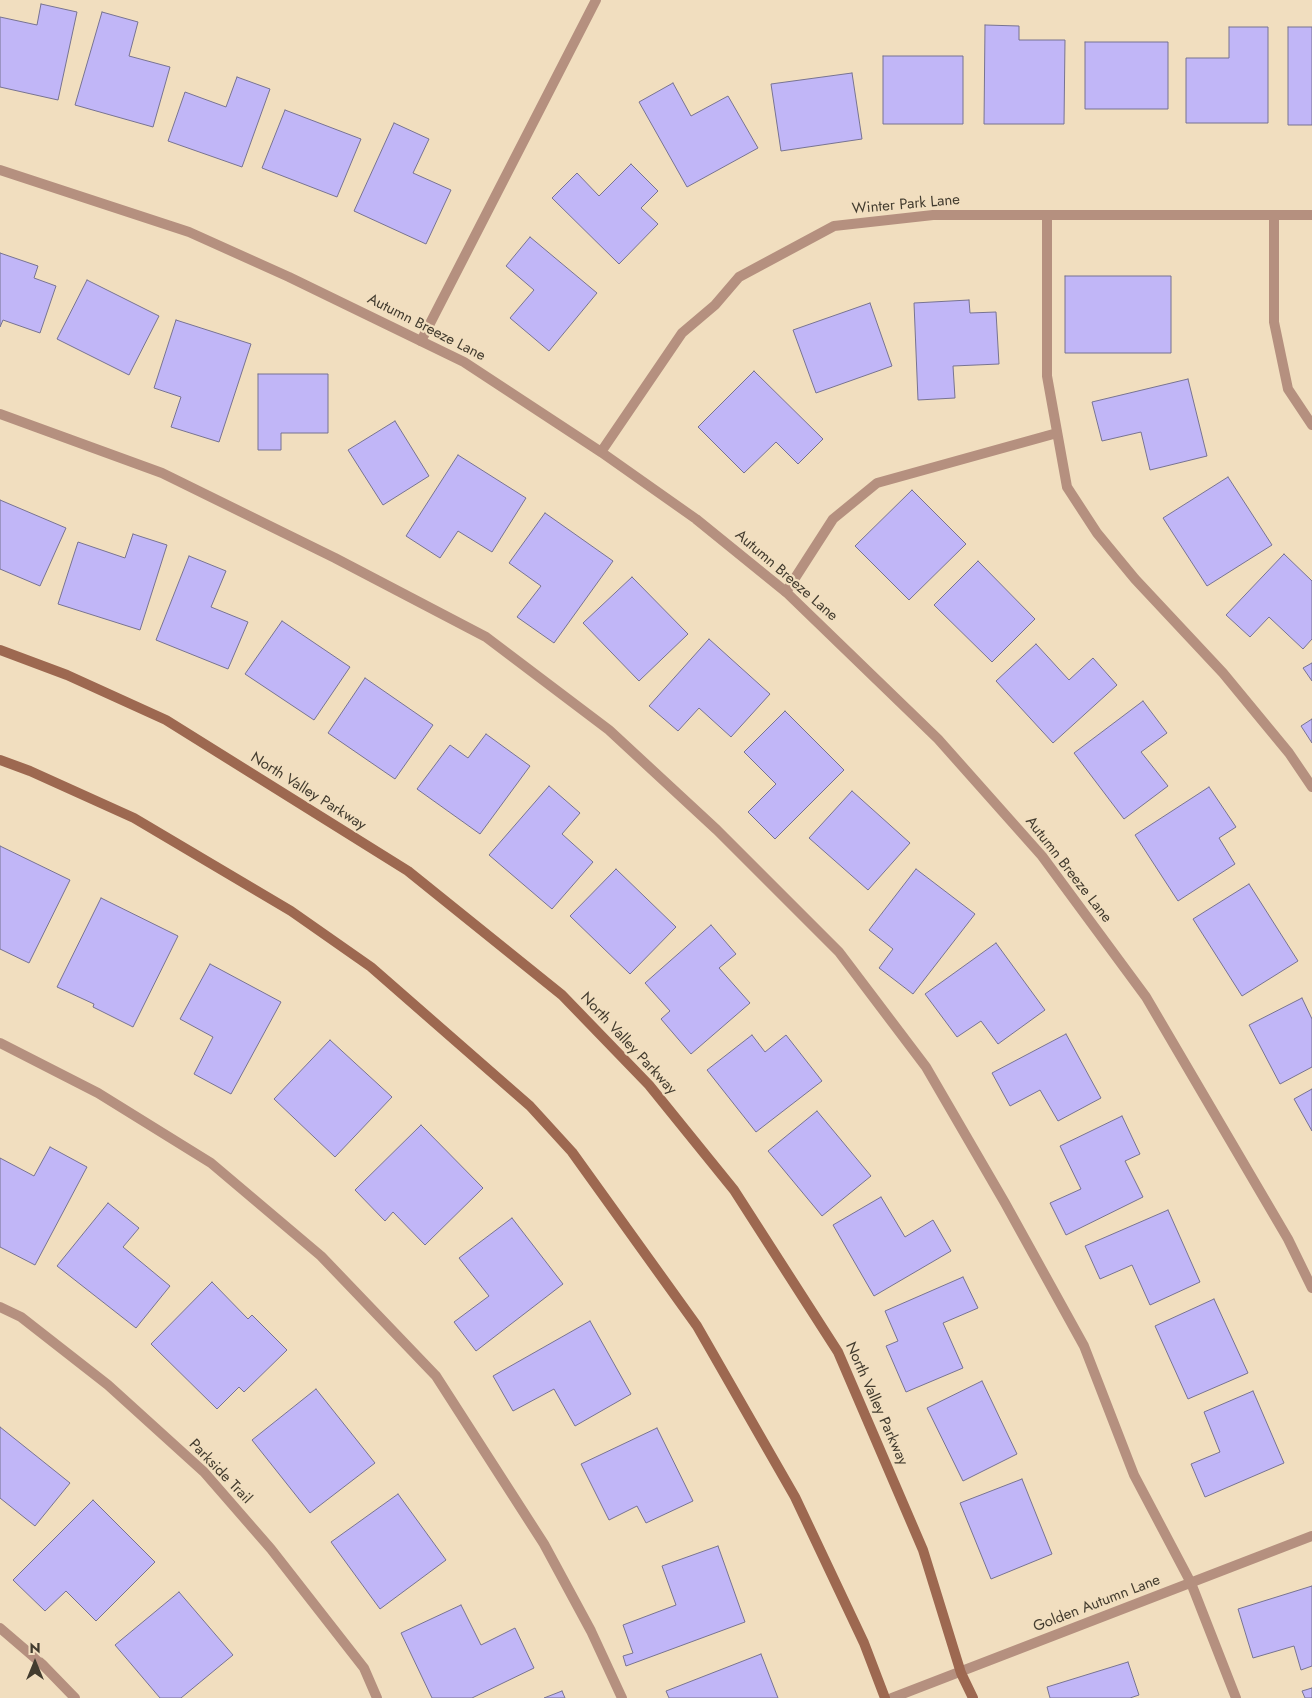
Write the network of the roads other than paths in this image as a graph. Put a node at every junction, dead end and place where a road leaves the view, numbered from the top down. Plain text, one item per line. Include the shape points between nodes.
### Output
1 (596, 0) edge
2 (0, 170) edge
3 (1047, 215) junction
4 (1274, 215) junction
5 (1312, 215) edge
6 (421, 341) junction
7 (0, 414) edge
8 (1312, 425) edge
9 (1057, 433) junction
10 (601, 452) junction
11 (786, 592) junction
12 (0, 650) edge
13 (0, 760) edge
14 (1312, 787) edge
15 (0, 1043) edge
16 (1312, 1288) edge
17 (0, 1307) edge
18 (1312, 1536) edge
19 (1191, 1583) junction
20 (0, 1628) edge
21 (961, 1673) junction
22 (75, 1698) edge
23 (377, 1698) edge
24 (622, 1698) edge
25 (885, 1698) edge
26 (892, 1698) edge
27 (973, 1698) edge
28 (1236, 1698) edge

1 - 6 street
2 - 6 street, Autumn Breeze Lane via 189,232
3 - 4 street, Winter Park Lane
3 - 9 street via 1047,376
3 - 10 street, Winter Park Lane via 933,215 834,226 739,277 715,305 682,333
4 - 5 street, Winter Park Lane
4 - 8 street via 1274,322 1288,389
6 - 10 street, Autumn Breeze Lane via 464,362
7 - 19 street via 162,473 486,637 609,730 717,830 839,952 926,1067 1084,1346 1134,1475
9 - 11 street via 877,483 832,519
9 - 14 street via 1067,487 1097,533 1135,579 1223,673 1289,753
10 - 11 street, Autumn Breeze Lane via 696,519
11 - 16 street, Autumn Breeze Lane via 938,739 1042,856 1146,997 1288,1239
12 - 21 street, North Valley Parkway via 67,675 166,720 408,872 562,995 649,1085 734,1190 838,1352 923,1550
13 - 25 street via 134,818 291,911 371,967 530,1106 572,1152 697,1326 795,1497 864,1643
15 - 24 street via 98,1093 211,1164 321,1256 429,1368 544,1544 591,1631
17 - 23 street, Parkside Trail via 20,1316 108,1385 204,1472 271,1549 364,1668
18 - 19 street, Golden Autumn Lane
19 - 21 street, Golden Autumn Lane
19 - 28 street
20 - 22 street
21 - 26 street, Golden Autumn Lane
21 - 27 street, North Valley Parkway

